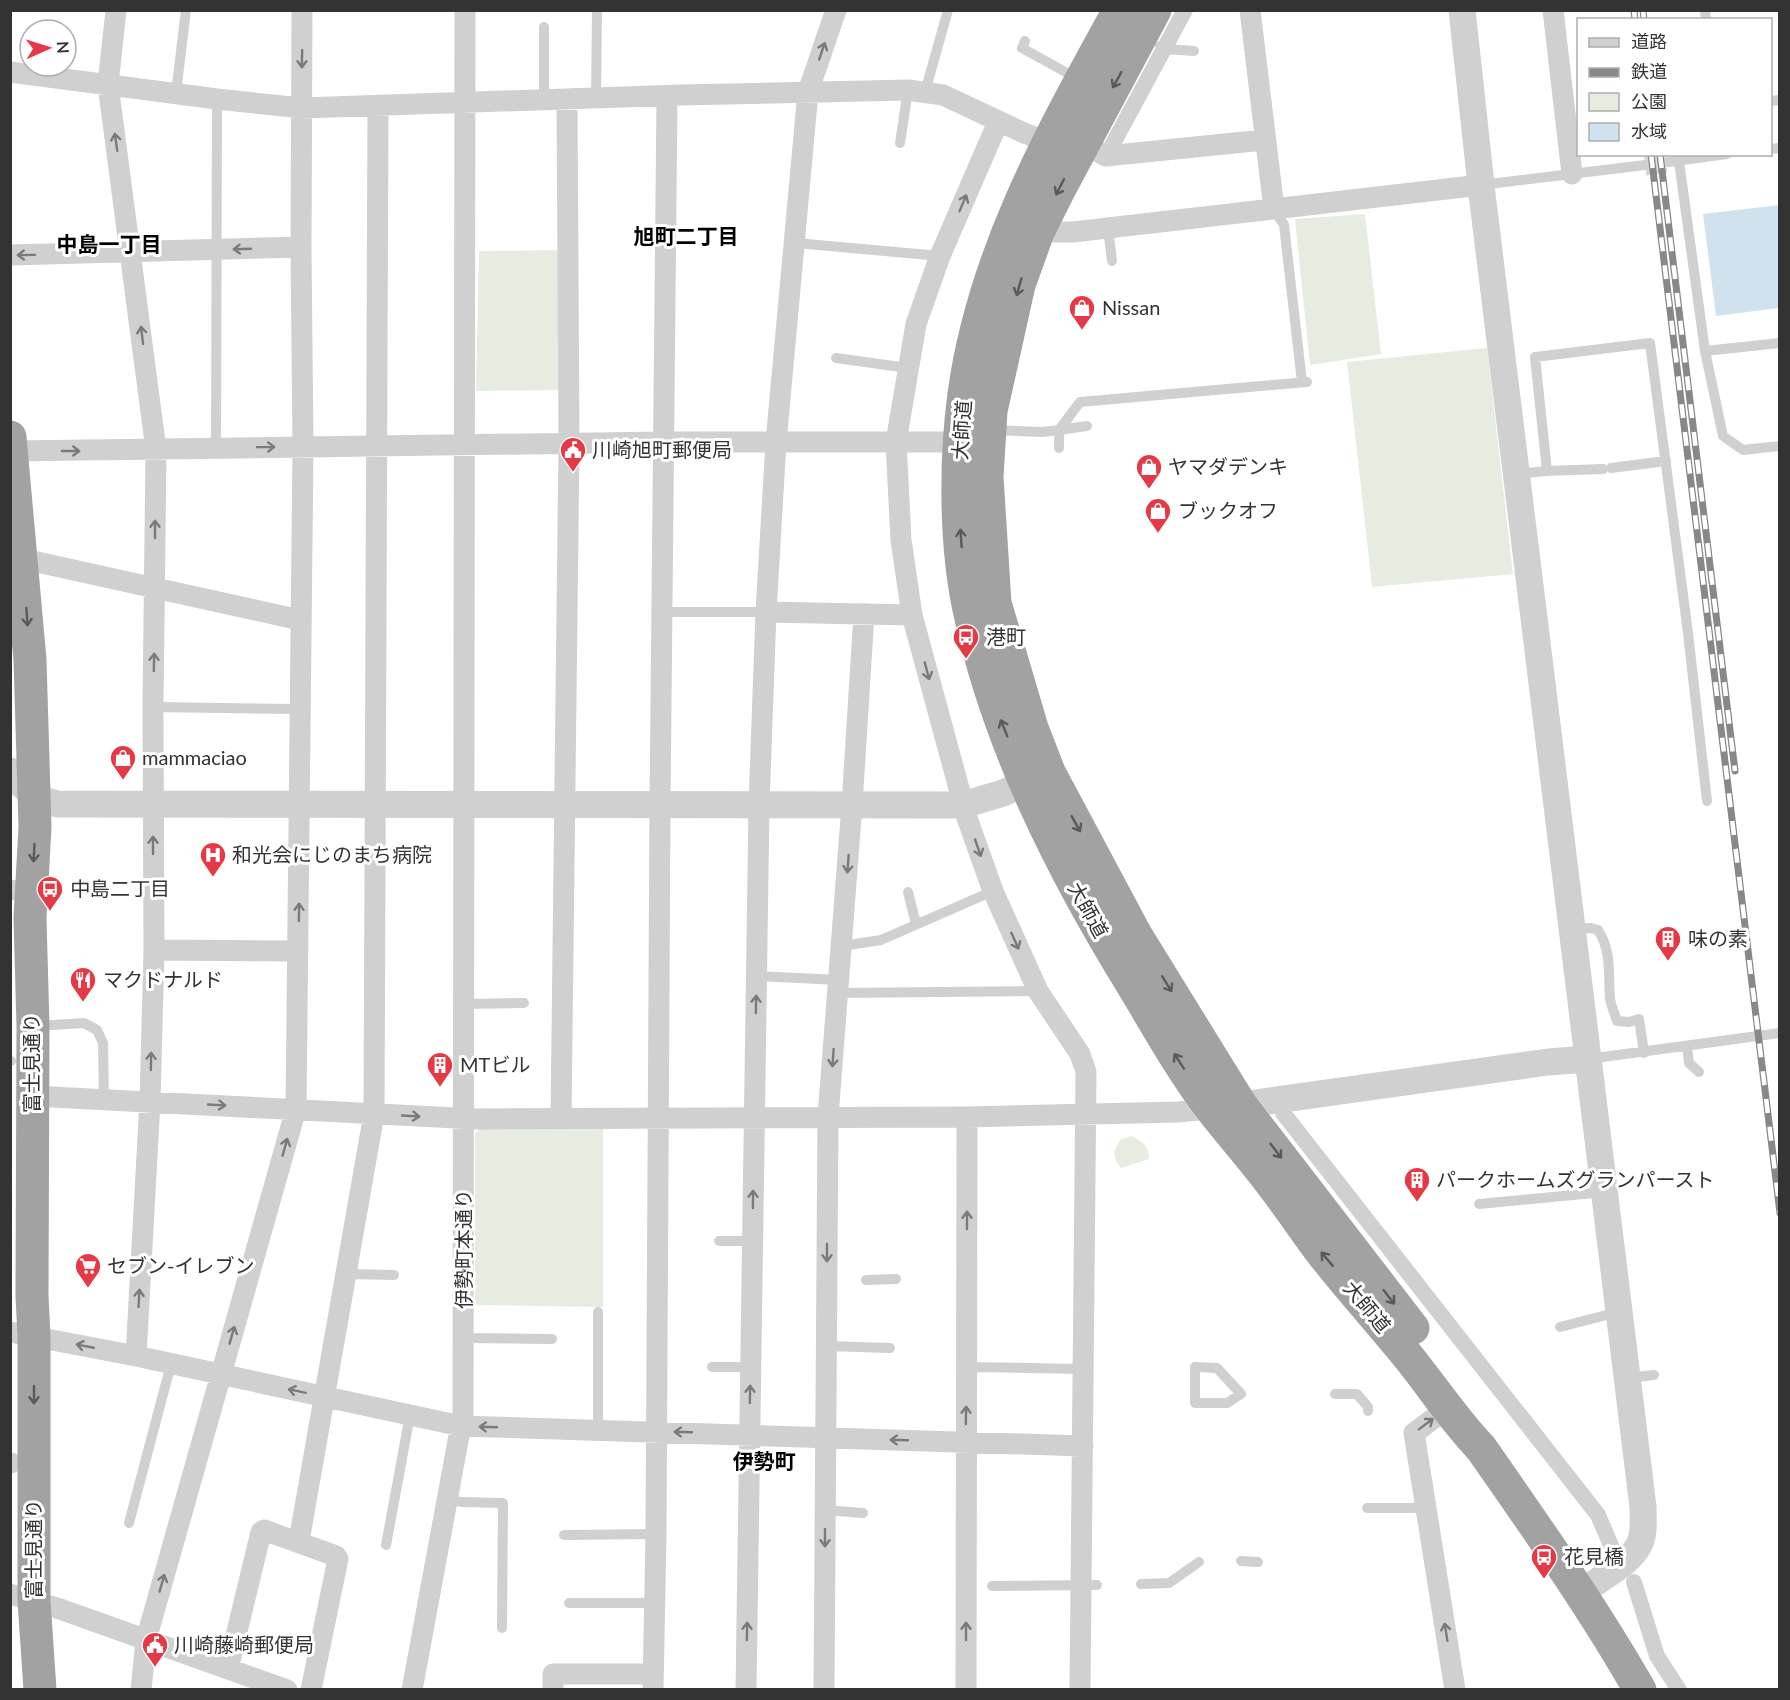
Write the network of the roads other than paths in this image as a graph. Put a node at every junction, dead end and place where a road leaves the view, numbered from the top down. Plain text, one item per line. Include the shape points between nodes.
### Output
1 (116, 10) edge
2 (186, 10) edge
3 (303, 10) edge
4 (465, 10) edge
5 (597, 10) edge
6 (836, 10) edge
7 (948, 10) edge
8 (1119, 10) edge
9 (1185, 10) edge
10 (1250, 10) edge
11 (1462, 10) edge
12 (1553, 10) edge
13 (544, 27) dead end
14 (1154, 32) edge
15 (1025, 40) dead end
16 (1194, 51) dead end
17 (10, 72) edge
18 (1082, 81) junction
19 (108, 85) junction
20 (916, 91) junction
21 (808, 92) junction
22 (176, 93) junction
23 (667, 96) junction
24 (596, 98) junction
25 (217, 99) junction
26 (544, 99) junction
27 (567, 99) junction
28 (464, 102) junction
29 (378, 106) junction
30 (301, 108) junction
31 (998, 122) junction
32 (1264, 140) junction
33 (1048, 142) junction
34 (900, 143) dead end
35 (1096, 147) junction
36 (1706, 156) edge
37 (1675, 159) edge
38 (1645, 165) tunnel mouth
39 (1572, 174) junction
40 (1481, 185) junction
41 (1274, 209) junction
42 (1025, 225) junction
43 (1108, 228) junction
44 (796, 243) junction
45 (301, 247) junction
46 (217, 249) junction
47 (131, 252) junction
48 (10, 255) edge
49 (940, 256) junction
50 (1112, 261) dead end
51 (1779, 343) edge
52 (1705, 351) junction
53 (836, 358) dead end
54 (908, 369) junction
55 (1087, 426) dead end
56 (990, 430) junction
57 (1059, 430) junction
58 (663, 442) junction
59 (776, 442) junction
60 (896, 442) junction
61 (959, 442) junction
62 (11, 444) edge
63 (569, 444) junction
64 (463, 445) junction
65 (377, 446) junction
66 (1779, 446) edge
67 (303, 447) junction
68 (216, 448) junction
69 (1059, 448) dead end
70 (156, 450) junction
71 (1666, 461) junction
72 (1547, 471) junction
73 (1516, 474) junction
74 (16, 558) edge
75 (155, 588) junction
76 (662, 612) junction
77 (766, 612) junction
78 (864, 614) junction
79 (912, 615) junction
80 (300, 620) junction
81 (153, 707) junction
82 (299, 709) junction
83 (10, 771) edge
84 (1037, 777) junction
85 (34, 795) junction
86 (1707, 801) dead end
87 (565, 804) junction
88 (660, 804) junction
89 (153, 805) junction
90 (300, 805) junction
91 (375, 805) junction
92 (463, 805) junction
93 (759, 805) junction
94 (852, 805) junction
95 (963, 805) junction
96 (10, 870) edge
97 (11, 890) edge
98 (908, 891) dead end
99 (993, 891) junction
100 (10, 921) edge
101 (916, 924) junction
102 (1571, 930) junction
103 (842, 946) junction
104 (154, 950) junction
105 (298, 951) junction
106 (757, 976) junction
107 (838, 987) junction
108 (1038, 992) junction
109 (464, 1004) junction
110 (524, 1004) dead end
111 (35, 1021) edge
112 (76, 1032) dead end
113 (1779, 1033) edge
114 (1687, 1046) junction
115 (1644, 1053) junction
116 (1588, 1059) junction
117 (11, 1061) edge
118 (1699, 1072) dead end
119 (32, 1096) junction
120 (104, 1098) junction
121 (150, 1101) junction
122 (1226, 1107) junction
123 (296, 1109) junction
124 (1283, 1113) dead end
125 (374, 1114) junction
126 (1087, 1114) junction
127 (967, 1116) junction
128 (828, 1117) junction
129 (464, 1118) junction
130 (755, 1118) junction
131 (561, 1119) junction
132 (658, 1119) junction
133 (1604, 1192) junction
134 (1479, 1204) dead end
135 (719, 1241) dead end
136 (753, 1241) junction
137 (347, 1274) junction
138 (394, 1275) dead end
139 (896, 1279) dead end
140 (866, 1280) dead end
141 (598, 1312) dead end
142 (1619, 1312) junction
143 (1560, 1327) dead end
144 (19, 1333) edge
145 (464, 1338) junction
146 (552, 1340) dead end
147 (826, 1346) junction
148 (890, 1348) dead end
149 (136, 1356) junction
150 (171, 1364) junction
151 (712, 1367) dead end
152 (751, 1367) junction
153 (967, 1367) junction
154 (1084, 1369) junction
155 (220, 1375) junction
156 (1241, 1394) joint
157 (1335, 1394) dead end
158 (326, 1397) junction
159 (1449, 1407) junction
160 (1368, 1412) dead end
161 (410, 1415) junction
162 (461, 1426) junction
163 (598, 1430) junction
164 (656, 1431) junction
165 (750, 1435) junction
166 (826, 1438) junction
167 (966, 1442) junction
168 (1083, 1446) junction
169 (11, 1462) edge
170 (448, 1499) junction
171 (1425, 1506) junction
172 (1367, 1508) dead end
173 (825, 1510) junction
174 (863, 1513) dead end
175 (129, 1523) dead end
176 (656, 1534) junction
177 (564, 1535) dead end
178 (299, 1541) junction
179 (386, 1545) dead end
180 (1612, 1548) dead end
181 (1199, 1562) dead end
182 (1241, 1562) dead end
183 (1258, 1562) dead end
184 (1634, 1582) dead end
185 (1596, 1583) junction
186 (1141, 1584) dead end
187 (992, 1586) dead end
188 (1089, 1586) junction
189 (20, 1597) edge
190 (569, 1603) dead end
191 (655, 1603) junction
192 (502, 1628) dead end
193 (146, 1640) junction
194 (228, 1669) junction
195 (653, 1682) edge
196 (24, 1689) edge
197 (40, 1689) edge
198 (141, 1689) edge
199 (286, 1689) edge
200 (311, 1689) edge
201 (412, 1689) edge
202 (553, 1689) edge
203 (746, 1689) edge
204 (824, 1689) edge
205 (966, 1689) edge
206 (1080, 1689) edge
207 (1455, 1689) edge
208 (1640, 1689) edge
209 (1663, 1689) edge
210 (1679, 1689) edge

1 - 19 street
2 - 22 lane
3 -> 30 street
4 - 28 street, 伊勢町本通り
5 - 24 lane
21 -> 6 street
7 - 20 lane
8 - 18 highway, 大師道
9 - 14 street
10 - 32 street
11 - 40 street
12 - 39 street
13 - 26 lane
14 - 16 lane
14 - 35 highway, 大師道
15 - 18 lane via 1022,48
17 - 19 street
18 - 33 highway, 大師道
19 - 22 street
47 -> 19 street
20 - 21 street
20 - 31 street via 943,95
20 - 34 lane
21 - 23 street
21 - 44 street
22 - 25 street
23 - 24 street
23 - 58 street
24 - 27 street
25 - 30 street
25 - 46 lane
26 - 27 street
26 - 28 street
27 - 63 street
28 - 29 street
28 - 64 street, 伊勢町本通り
29 - 30 street
29 - 65 street
30 - 45 street
31 - 33 street
49 -> 31 street
32 - 35 street via 1106,156
32 - 41 street
33 - 42 highway, 大師道
35 -> 42 highway, 大師道
36 - 37 lane
37 - 52 lane
38 - 39 lane
39 - 40 lane
40 - 41 street
40 - 73 street
41 - 43 street
41 - 57 lane via 1284,225 1304,382 1080,402
42 - 43 street via 1073,232
42 -> 56 highway, 大師道
42 - 61 highway, 大師道 via 993,272 972,343
43 - 50 lane
44 - 49 lane
44 - 59 street
45 -> 46 street
45 - 67 street
46 - 47 street
46 - 68 lane
47 -> 48 street
70 -> 47 street
49 - 54 street via 916,324
51 - 52 lane
52 - 66 lane via 1723,436 1743,450
53 - 54 lane
54 - 60 street
55 - 57 lane
56 - 57 lane
56 - 84 highway, 大師道 via 987,477 995,603 1032,728
57 - 69 lane
58 - 59 street
58 - 63 street
58 - 76 street
59 - 60 street
59 - 77 street
60 - 61 street
60 - 79 street via 901,540
84 -> 61 highway, 大師道 via 995,706 969,611 959,510
62 -> 70 street
62 - 74 highway, 富士見通り
63 - 64 street
63 - 87 street
64 - 65 street
64 - 92 street, 伊勢町本通り
65 - 67 street
65 - 91 street
68 -> 67 street
67 - 80 street
68 - 70 street
75 -> 70 street
71 - 72 lane
71 - 72 lane via 1650,343 1535,357
71 - 86 lane
72 - 73 lane
73 - 102 street via 1521,553
74 - 75 street
74 -> 85 highway, 富士見通り via 30,660
75 - 80 street
81 -> 75 street
76 - 77 lane
76 - 88 street
77 - 78 street
77 - 93 street
78 - 79 street
78 - 94 street
79 -> 95 street
80 - 82 street
81 - 82 lane
81 - 89 street
82 - 90 street
83 - 85 street
84 - 95 street via 1003,794
84 - 122 highway, 大師道 via 1070,877 1109,947 1169,1045
85 - 89 street via 58,804
85 -> 111 highway, 富士見通り via 30,918
87 - 88 street
87 - 92 street
87 - 131 street
88 - 93 street
88 - 132 street
89 - 90 street
104 -> 89 street
90 - 91 street
105 -> 90 street
91 - 92 street
91 - 125 street
92 - 109 street, 伊勢町本通り
93 - 94 street
93 - 106 street
94 - 95 street
94 -> 103 street
95 -> 99 street
96 - 97 highway
97 - 100 highway
98 - 101 lane
99 - 101 lane
99 -> 108 street
101 - 103 lane via 881,940
102 - 115 lane via 1591,928 1604,939 1610,1001 1617,1021 1639,1019
102 - 116 street
103 - 107 street
104 - 105 street
121 -> 104 street
105 - 123 street
106 - 107 lane
130 -> 106 street
107 - 108 lane
107 -> 128 street
108 - 126 street via 1080,1054 1086,1072
109 - 110 lane
109 - 129 street, 伊勢町本通り
111 - 112 lane
111 - 117 highway, 富士見通り
111 - 119 highway, 富士見通り
111 - 120 lane via 84,1023 100,1036
113 - 114 lane
114 - 115 lane
114 - 118 lane via 1689,1063
115 - 116 lane
116 - 122 street
116 - 133 street
117 - 144 highway, 富士見通り
119 - 120 street via 77,1091
119 - 144 highway, 富士見通り via 32,1296
120 - 121 street
121 -> 123 street
149 -> 121 street
122 - 126 street
159 -> 122 highway, 大師道 via 1321,1252 1274,1188
122 -> 185 highway, 大師道 via 1468,1400
123 - 125 street
155 -> 123 street
124 - 180 street via 1599,1515
125 -> 129 street
125 - 137 street
126 - 127 street
126 - 154 street
127 - 128 street
153 -> 127 street
128 - 130 street
128 -> 147 street via 834,1280
129 - 131 street
129 - 145 street, 伊勢町本通り
130 - 132 street
136 -> 130 street
131 - 132 street
132 - 164 street
133 - 134 lane
133 - 142 street
135 - 136 lane
136 - 152 street
137 - 138 lane
137 - 158 street
139 - 140 lane
141 - 163 lane
142 - 143 lane
142 - 185 street via 1640,1377 1643,1530 1639,1545 1624,1562
149 -> 144 street
144 - 169 highway, 富士見通り
144 -> 189 highway, 富士見通り
145 - 146 lane
145 - 162 street, 伊勢町本通り
147 - 148 lane
147 - 166 street
149 - 150 street
150 - 155 street
150 - 175 lane
151 - 152 lane
165 -> 152 street
153 - 154 lane
167 -> 153 street
154 - 168 street
158 -> 155 street
193 -> 155 street
156 - 156 lane via 1227,1403 1195,1403 1195,1367 1217,1368
157 - 160 lane via 1357,1394
158 - 161 street
158 - 178 street
171 -> 159 street via 1414,1433
159 - 208 highway, 大師道 via 1482,1448
161 - 162 street
161 - 179 lane
163 -> 162 street
162 - 170 street, 伊勢町本通り
163 - 164 street
165 -> 164 street
164 - 176 street
165 - 166 street
203 -> 165 street
167 -> 166 street
166 - 173 street
167 - 168 street
205 -> 167 street
168 - 188 street
169 - 189 highway, 富士見通り via 12,1571
170 - 192 lane via 503,1503
170 - 201 street, 伊勢町本通り
171 - 172 lane
207 -> 171 street
173 - 174 lane
173 -> 204 street
176 - 177 lane
176 - 191 street
178 - 194 street via 261,1532
178 - 200 street via 338,1559
181 - 186 lane via 1169,1582
182 - 183 lane
184 - 210 street via 1657,1656
185 - 209 highway
187 - 188 lane
188 - 206 street
189 - 193 street
189 - 196 highway, 富士見通り
189 - 197 highway, 富士見通り
190 - 191 lane
191 - 195 street
193 - 194 street
193 - 198 street
194 - 199 street
195 - 202 street via 553,1674

